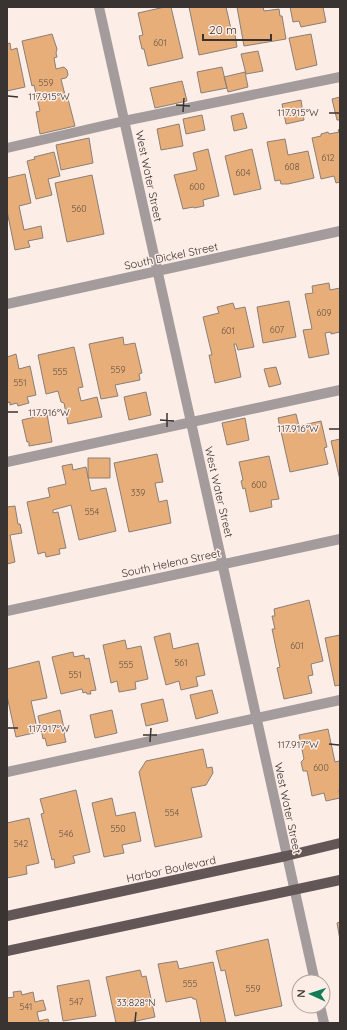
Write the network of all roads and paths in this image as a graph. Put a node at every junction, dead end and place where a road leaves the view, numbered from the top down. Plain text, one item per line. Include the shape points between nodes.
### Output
1 (99, 7) edge
2 (340, 76) edge
3 (124, 121) junction
4 (7, 148) edge
5 (340, 231) edge
6 (158, 271) junction
7 (7, 304) edge
8 (340, 390) edge
9 (191, 423) junction
10 (7, 462) edge
11 (340, 539) edge
12 (223, 564) junction
13 (7, 611) edge
14 (340, 700) edge
15 (256, 718) junction
16 (7, 772) edge
17 (340, 843) edge
18 (286, 856) junction
19 (340, 880) edge
20 (294, 890) junction
21 (7, 916) edge
22 (7, 952) edge
23 (313, 974) edge

1 - 3 street, West Water Street
2 - 3 street
3 - 4 street
3 - 6 street, West Water Street
5 - 6 street, South Dickel Street
6 - 7 street, South Dickel Street
6 - 9 street, West Water Street
8 - 9 street
9 - 10 street
9 - 12 street, West Water Street
11 - 12 street, South Helena Street
12 - 13 street, South Helena Street
12 - 15 street, West Water Street
14 - 15 street
15 - 16 street
15 - 18 street, West Water Street
17 - 18 main road, Harbor Boulevard
18 - 20 street, West Water Street
18 - 21 main road, Harbor Boulevard
19 - 20 main road
20 - 22 main road
20 - 23 street, West Water Street

